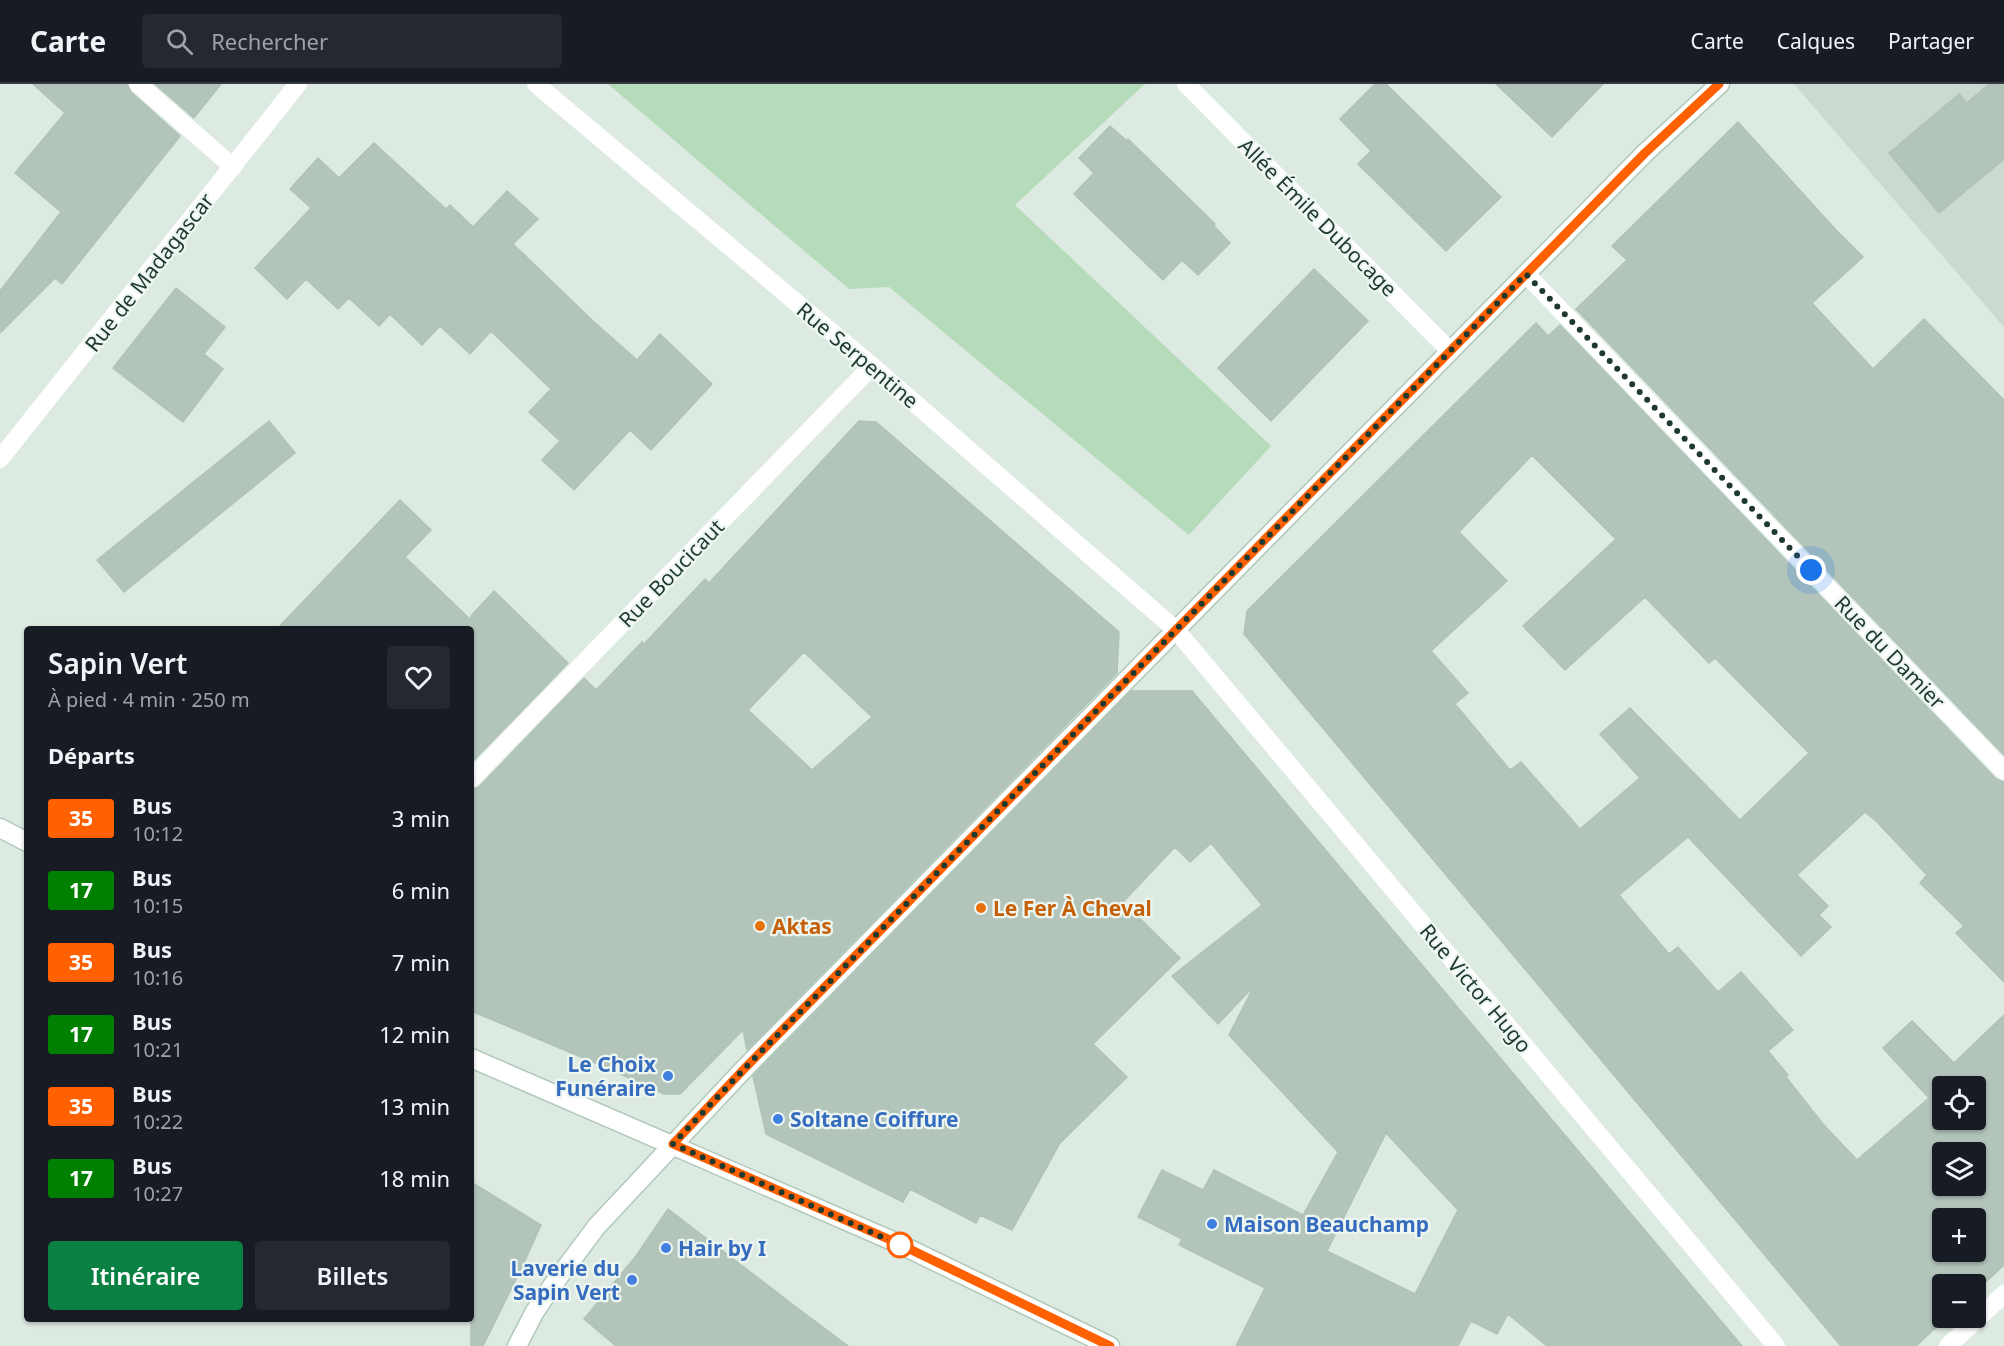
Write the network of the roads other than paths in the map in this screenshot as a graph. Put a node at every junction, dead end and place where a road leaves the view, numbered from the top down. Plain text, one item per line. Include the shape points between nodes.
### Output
1 (138, 84) edge
2 (298, 84) edge
3 (536, 84) edge
4 (1186, 84) edge
5 (1719, 84) edge
6 (232, 167) junction
7 (1526, 274) junction
8 (1450, 351) junction
9 (872, 366) junction
10 (0, 459) edge
11 (1176, 630) junction
12 (2004, 771) edge
13 (474, 776) edge
14 (0, 828) edge
15 (24, 840) edge
16 (474, 1059) edge
17 (673, 1144) junction
18 (2004, 1294) edge
19 (1086, 1341) edge
20 (518, 1346) edge
21 (1110, 1346) edge
22 (1776, 1346) edge
23 (1948, 1346) edge

1 - 6 street
2 - 6 street, Rue de Madagascar
3 - 9 street, Rue Serpentine
4 - 8 street, Allée Émile Dubocage
5 - 7 street
6 - 10 street, Rue de Madagascar
7 - 8 street
7 - 12 street, Rue du Damier
8 - 11 street
9 - 11 street, Rue Serpentine
9 - 13 street, Rue Boucicaut
11 - 17 street
11 - 22 street, Rue Victor Hugo
14 - 15 street
16 - 17 street
17 - 19 street via 895,1242
17 - 20 street via 597,1226 534,1313
18 - 23 street
19 - 21 street

